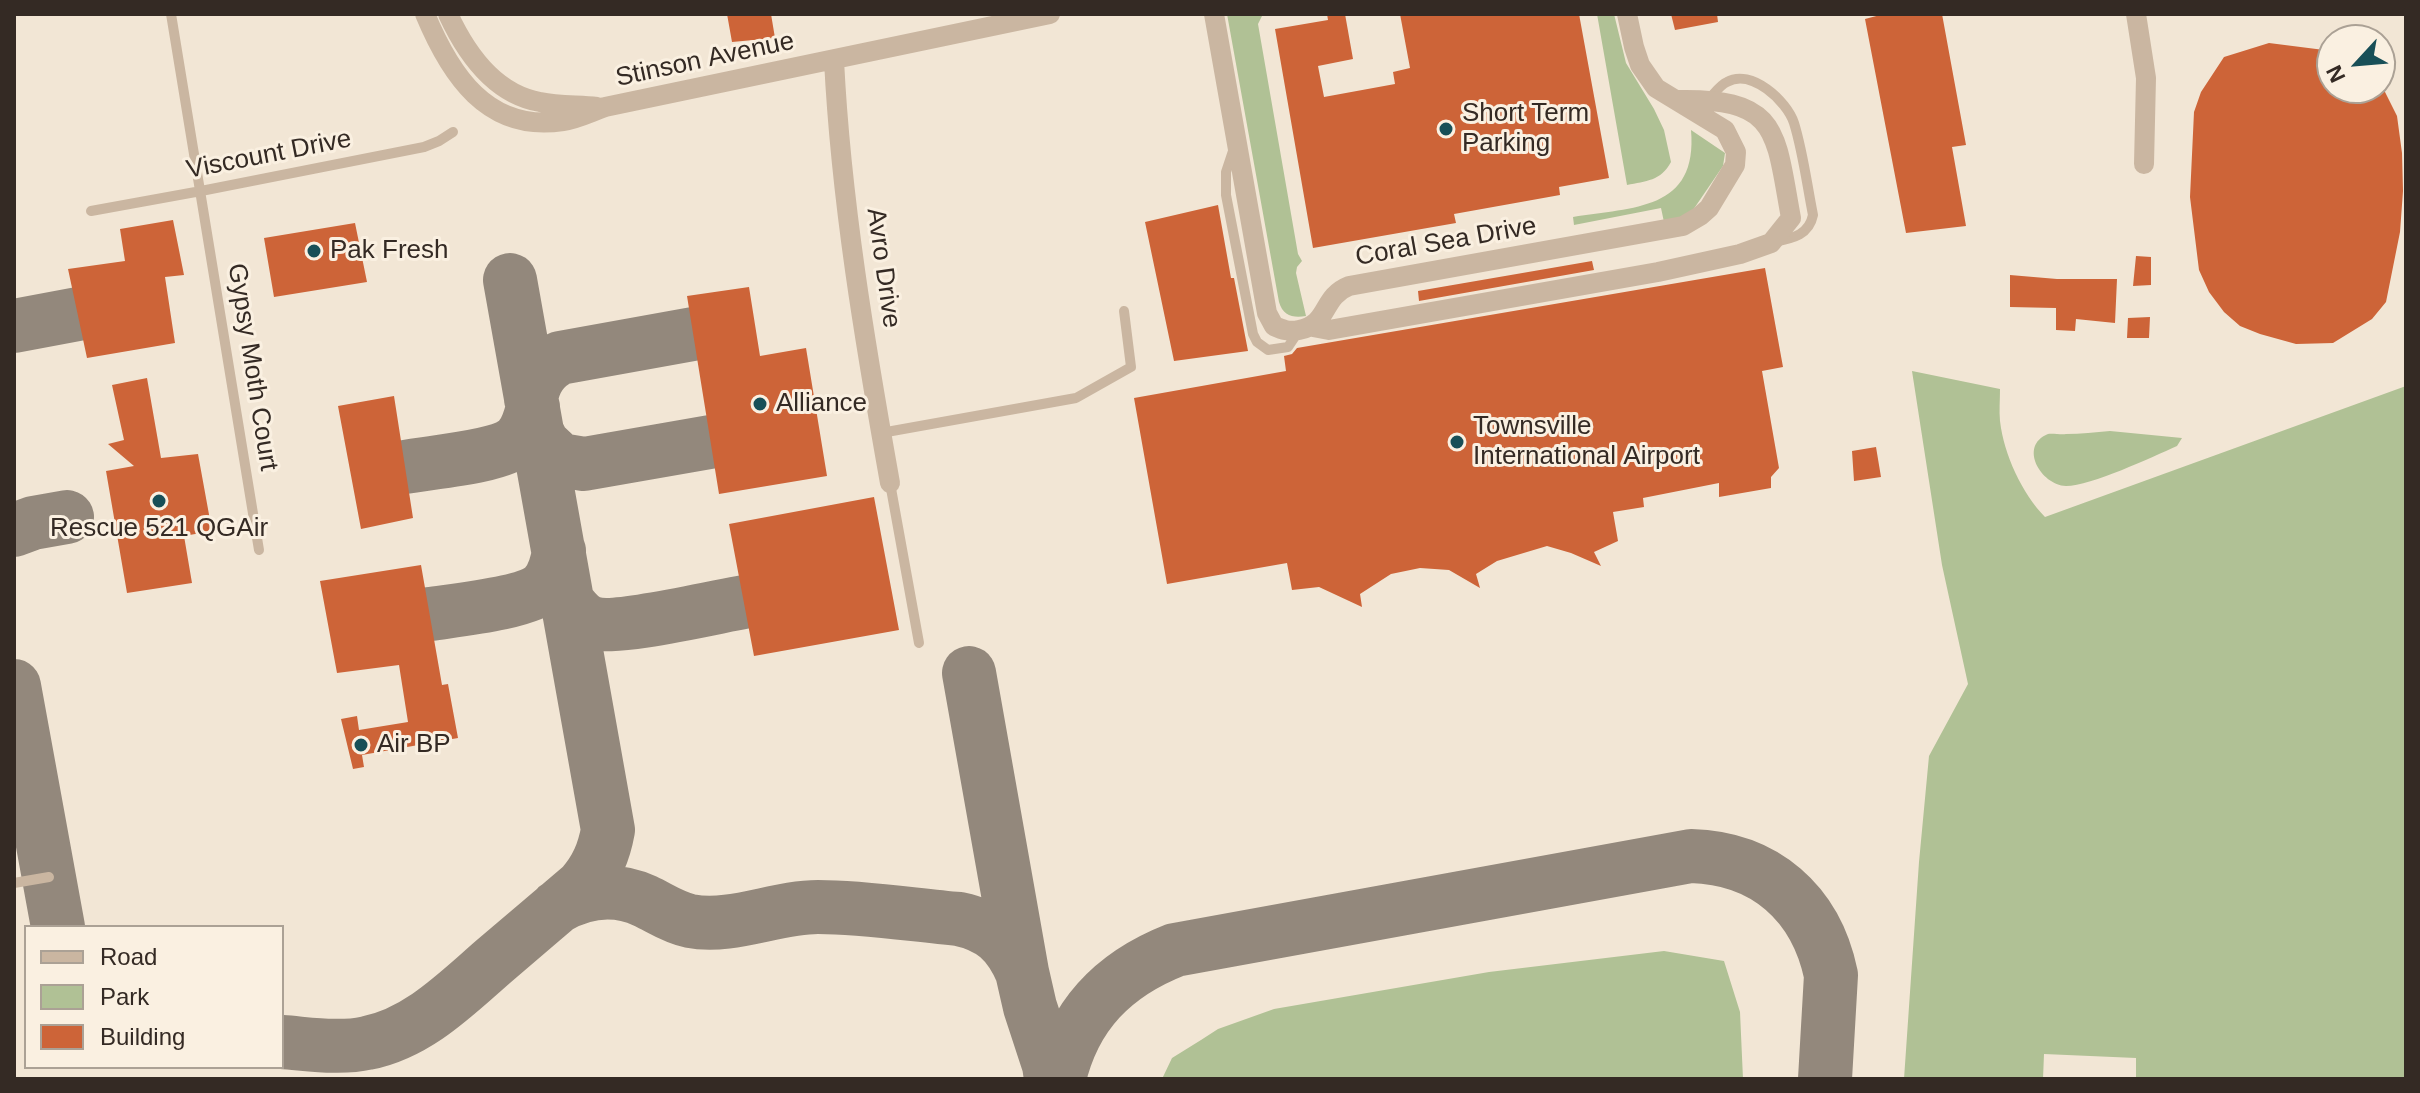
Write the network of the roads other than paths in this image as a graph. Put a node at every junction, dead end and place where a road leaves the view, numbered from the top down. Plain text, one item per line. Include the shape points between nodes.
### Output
1 (171, 14) edge
2 (425, 14) edge
3 (448, 14) edge
4 (1050, 14) edge
5 (1214, 14) edge
6 (1627, 14) edge
7 (2136, 14) edge
8 (834, 60) junction
9 (1678, 100) junction
10 (605, 107) junction
11 (453, 132) dead end
12 (2144, 164) dead end
13 (201, 191) junction
14 (91, 211) dead end
15 (1124, 311) dead end
16 (1306, 328) junction
17 (881, 433) junction
18 (890, 483) joint
19 (259, 550) dead end
20 (919, 643) dead end
21 (49, 877) dead end
22 (14, 883) edge

1 - 13 lane, Gypsy Moth Court
2 - 10 street via 462,83 498,111 544,122 565,121
3 - 10 street via 477,63 517,94 540,102
4 - 8 street, Stinson Avenue
5 - 16 street via 1267,313 1274,326
6 - 9 street, Coral Sea Drive via 1640,65 1656,88
7 - 12 street via 2146,78
8 - 10 street, Stinson Avenue
8 - 17 street, Avro Drive via 841,158
9 - 16 street, Coral Sea Drive via 1725,130 1736,152 1735,165 1709,208 1692,221 1349,286 1335,293 1323,315
9 - 16 street via 1744,106 1766,122 1776,142 1791,218 1771,243 1658,272 1329,330
11 - 13 lane, Viscount Drive via 424,147
13 - 14 lane, Viscount Drive
13 - 19 lane, Gypsy Moth Court
15 - 17 lane via 1131,367 1076,398
17 - 18 street, Avro Drive
18 - 20 lane
21 - 22 lane

